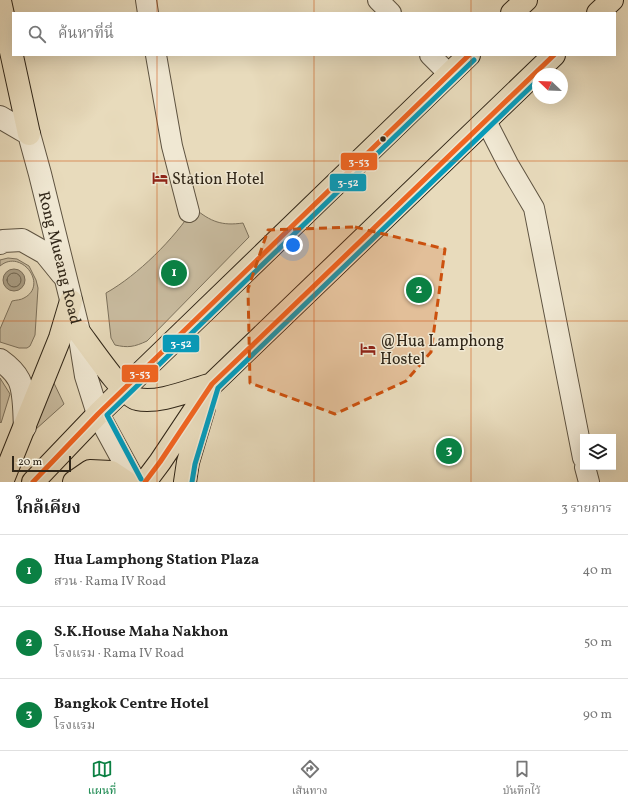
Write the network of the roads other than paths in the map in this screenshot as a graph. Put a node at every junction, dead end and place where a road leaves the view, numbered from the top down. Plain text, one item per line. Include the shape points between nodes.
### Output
1 (146, 0) edge
2 (378, 0) edge
3 (612, 0) edge
4 (0, 1) edge
5 (148, 12) edge
6 (390, 12) edge
7 (599, 12) edge
8 (156, 56) edge
9 (431, 56) edge
10 (468, 56) edge
11 (553, 56) edge
12 (449, 74) junction
13 (0, 117) edge
14 (486, 121) junction
15 (29, 134) junction
16 (189, 212) dead end
17 (0, 243) edge
18 (65, 278) junction
19 (71, 301) junction
20 (79, 332) junction
21 (0, 360) edge
22 (212, 384) junction
23 (123, 389) junction
24 (98, 414) junction
25 (25, 427) junction
26 (580, 443) edge
27 (586, 470) edge
28 (2, 482) edge
29 (33, 482) edge
30 (74, 482) edge
31 (126, 482) edge
32 (135, 482) edge
33 (145, 482) edge
34 (185, 482) edge
35 (589, 482) edge

1 - 5 street
2 - 6 street
3 - 7 main road
4 - 15 main road
8 - 16 street via 172,146
9 - 12 street
10 - 12 main road
11 - 14 main road
12 - 23 main road
13 - 15 street
14 - 22 main road
14 - 26 street via 534,208
15 - 18 street, Rong Mueang Road
17 - 18 street via 22,240 45,253
18 - 19 street, Rong Mueang Road
19 - 20 street, Rong Mueang Road
19 - 25 main road via 60,338
20 - 23 main road
20 - 24 street, Rong Mueang Road via 86,376
21 - 25 street via 20,381
22 - 23 main road via 157,400 136,399
22 - 33 main road
22 - 34 main road via 188,462
23 - 24 main road
24 - 29 main road
24 - 32 street, Rong Mueang Road
25 - 28 main road
27 - 35 street
30 - 31 main road via 90,471 111,472

